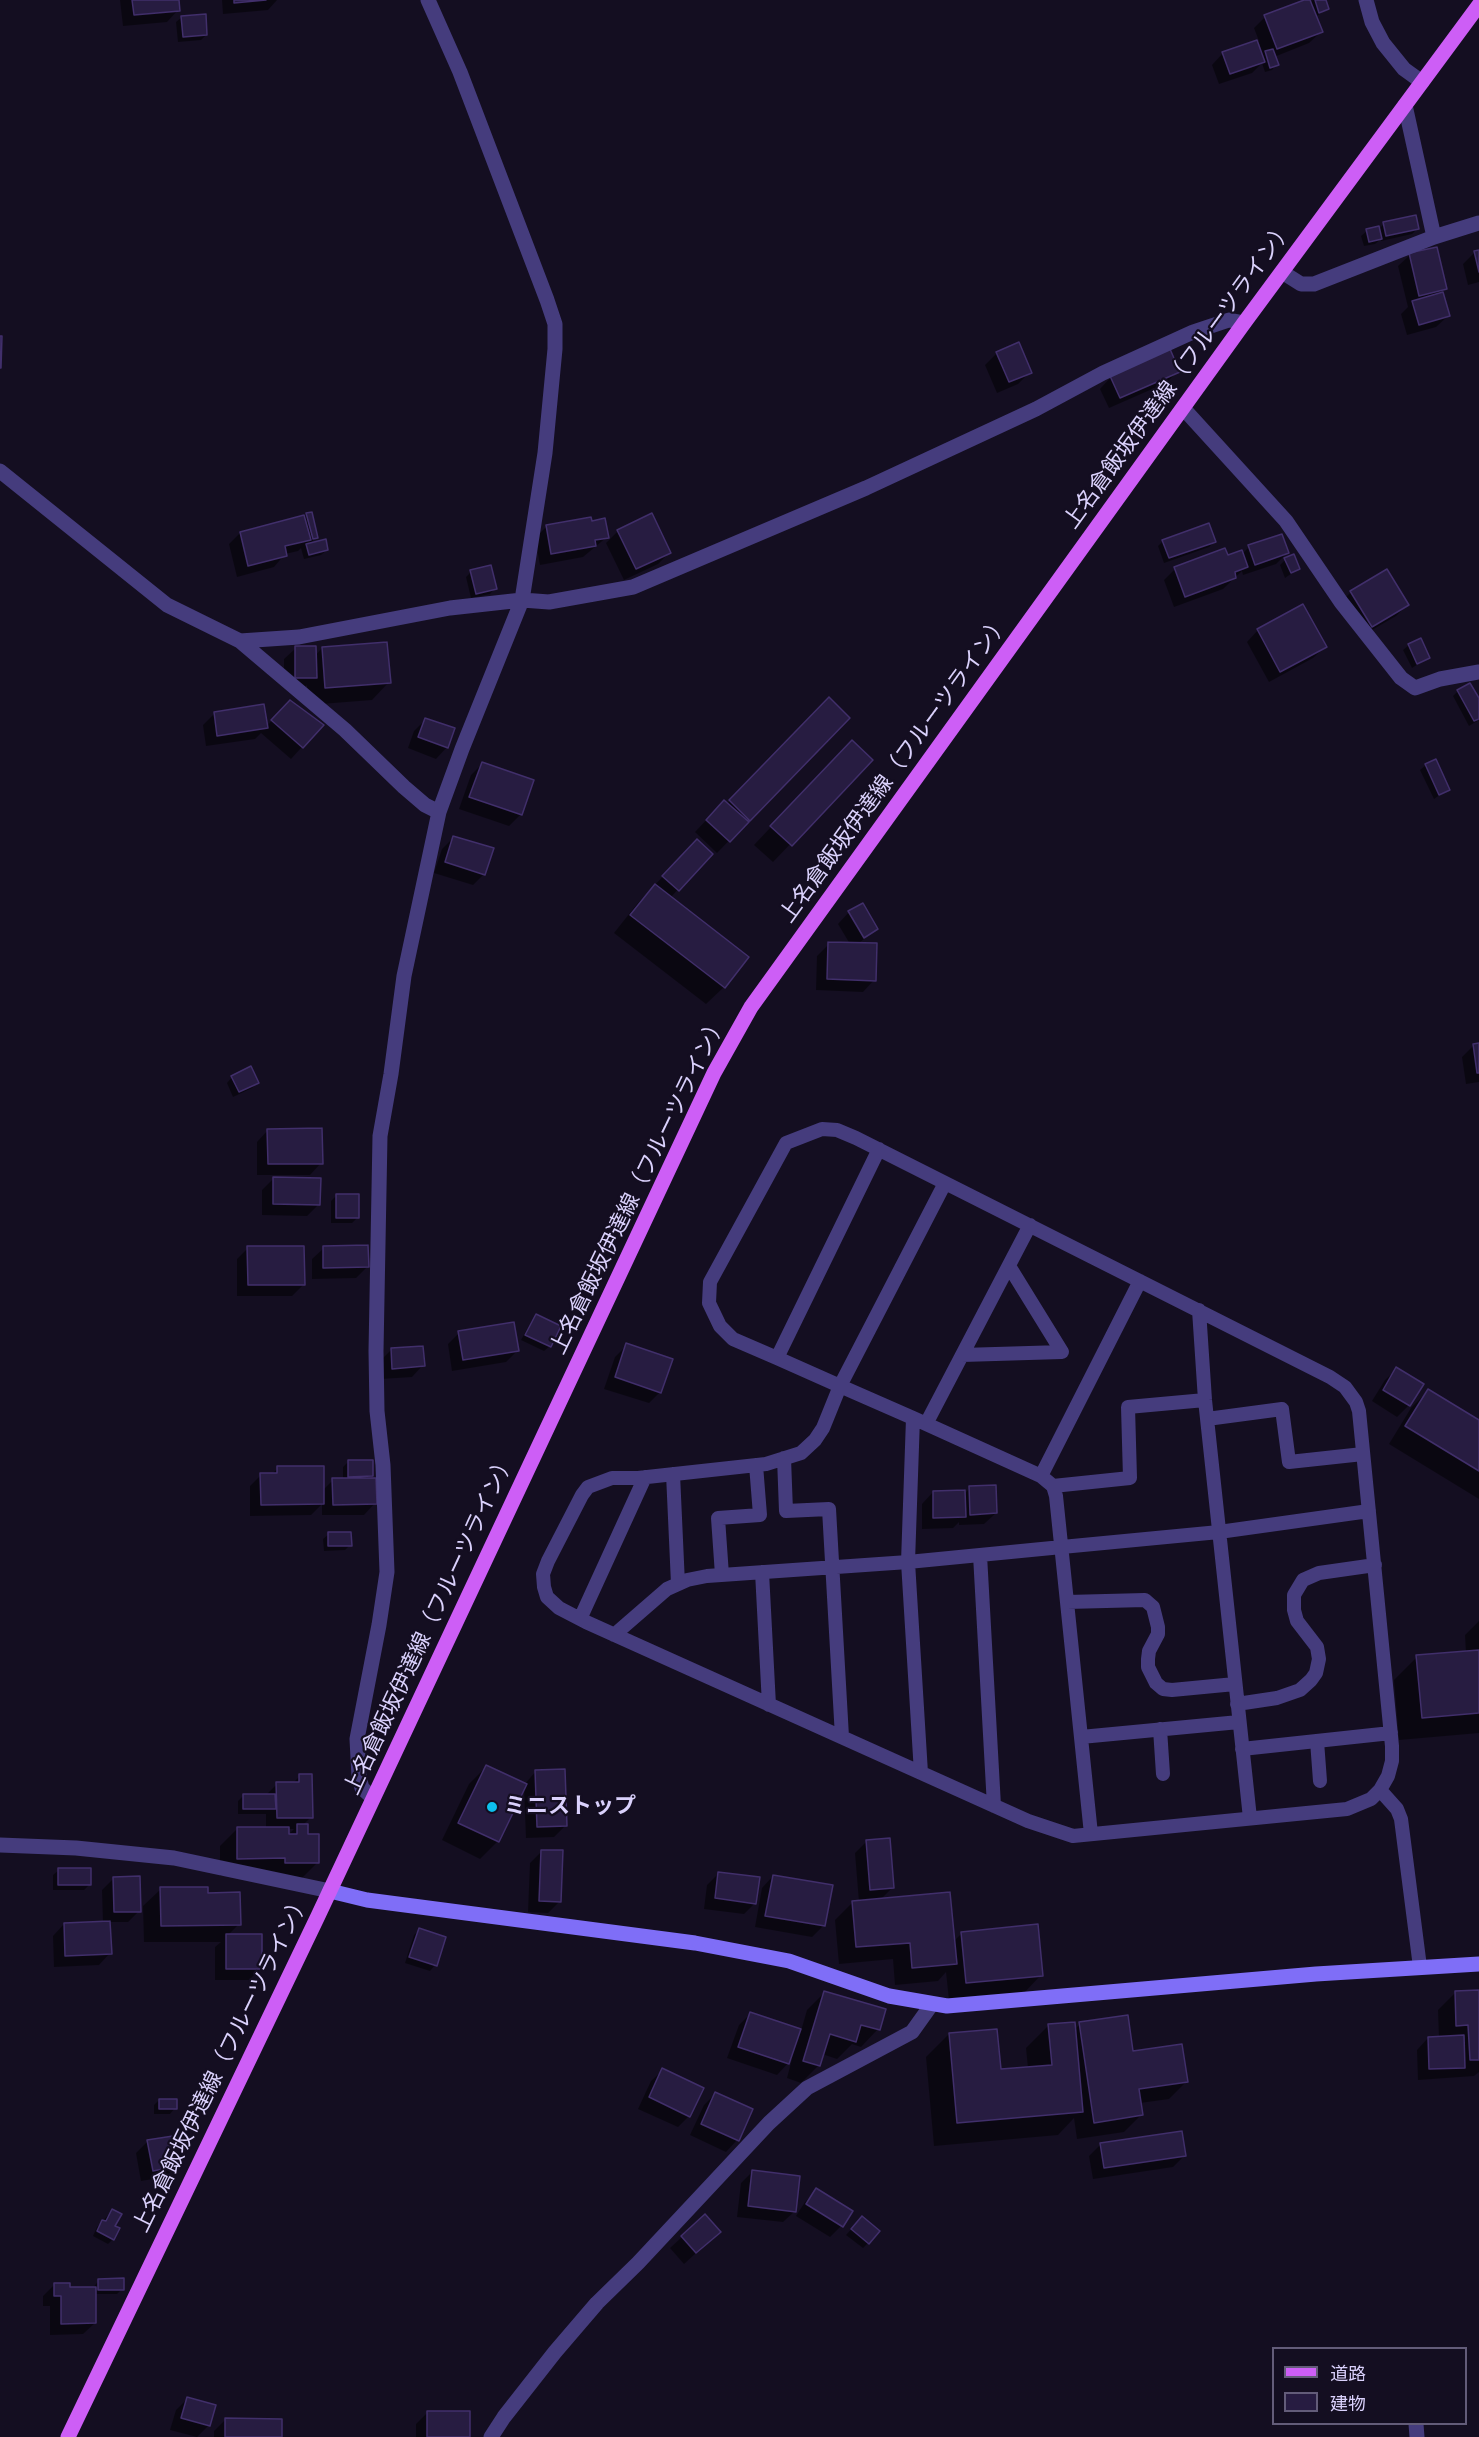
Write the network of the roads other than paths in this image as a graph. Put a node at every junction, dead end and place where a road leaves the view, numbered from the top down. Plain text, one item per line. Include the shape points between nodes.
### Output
1 (428, 0) edge
2 (1366, 0) edge
3 (1479, 5) edge
4 (1422, 82) junction
5 (1405, 105) junction
6 (1479, 223) edge
7 (1434, 237) junction
8 (1282, 272) junction
9 (1244, 323) junction
10 (1183, 408) junction
11 (0, 471) edge
12 (522, 600) junction
13 (240, 640) junction
14 (1479, 672) edge
15 (439, 812) junction
16 (879, 1149) junction
17 (945, 1183) junction
18 (1030, 1225) junction
19 (1009, 1266) junction
20 (1140, 1281) junction
21 (1199, 1310) junction
22 (962, 1355) junction
23 (777, 1358) junction
24 (840, 1386) junction
25 (1205, 1400) junction
26 (913, 1418) junction
27 (1207, 1419) junction
28 (926, 1424) junction
29 (1364, 1454) junction
30 (784, 1458) junction
31 (756, 1465) junction
32 (673, 1474) junction
33 (1041, 1476) junction
34 (645, 1477) junction
35 (1053, 1486) junction
36 (1369, 1511) junction
37 (1219, 1532) junction
38 (1062, 1547) junction
39 (980, 1555) junction
40 (908, 1562) junction
41 (1375, 1565) junction
42 (831, 1567) junction
43 (762, 1572) junction
44 (722, 1575) junction
45 (678, 1584) junction
46 (1067, 1602) junction
47 (580, 1619) junction
48 (614, 1635) junction
49 (1235, 1684) junction
50 (1237, 1704) junction
51 (769, 1705) junction
52 (1239, 1722) junction
53 (1160, 1729) junction
54 (1391, 1733) junction
55 (842, 1737) junction
56 (1081, 1737) junction
57 (1317, 1741) junction
58 (1242, 1749) junction
59 (921, 1773) junction
60 (1163, 1774) dead end
61 (1320, 1781) dead end
62 (1380, 1790) junction
63 (374, 1798) junction
64 (994, 1806) junction
65 (1250, 1818) junction
66 (1090, 1834) junction
67 (0, 1845) edge
68 (330, 1891) junction
69 (1479, 1964) edge
70 (1420, 1967) junction
71 (932, 2004) junction
72 (68, 2437) edge
73 (491, 2437) edge

1 - 12 street via 460,72 555,324 545,453
2 - 4 street via 1383,43 1404,69
3 - 4 main road, 上名倉飯坂伊達線（フルーツライン）
4 - 5 main road, 上名倉飯坂伊達線（フルーツライン）
5 - 7 street
5 - 8 main road, 上名倉飯坂伊達線（フルーツライン）
6 - 7 street
7 - 8 street via 1314,284 1301,284
8 - 9 main road, 上名倉飯坂伊達線（フルーツライン）
9 - 10 main road, 上名倉飯坂伊達線（フルーツライン）
9 - 12 street via 1229,320 1193,332 876,483 633,587 549,602
10 - 14 street via 1286,521 1341,602 1401,678 1415,688
10 - 63 main road, 上名倉飯坂伊達線（フルーツライン） via 751,1007 714,1073
11 - 13 street via 167,605
12 - 13 street via 450,608 299,637
12 - 15 street
13 - 15 street via 345,730 404,787
15 - 63 street via 404,976 380,1136 376,1387 387,1572 357,1739 362,1788
16 - 17 lane
16 - 23 lane
16 - 23 lane via 837,1130 822,1129 786,1143 710,1282 709,1303 720,1326 733,1339
17 - 18 lane
17 - 24 lane
18 - 19 lane
18 - 20 lane
19 - 22 lane
19 - 22 lane via 1062,1352
20 - 21 lane
20 - 33 lane
21 - 25 lane
21 - 29 lane via 1345,1387 1359,1411
22 - 28 lane
23 - 24 lane
24 - 26 lane
24 - 30 lane via 824,1428 815,1440 801,1453
25 - 27 lane
25 - 35 lane via 1128,1407 1130,1478
26 - 28 lane
26 - 40 lane
27 - 29 lane via 1282,1409 1289,1462
27 - 37 lane
28 - 33 lane
29 - 36 lane
30 - 31 lane
30 - 42 lane via 786,1511 829,1509
31 - 32 lane
31 - 44 lane via 760,1515 718,1518
32 - 34 lane
32 - 45 lane
33 - 35 lane
34 - 47 lane
34 - 47 lane via 612,1478 588,1487 548,1561 543,1574 547,1597
35 - 38 lane
36 - 37 lane
36 - 41 lane
37 - 38 lane
37 - 49 lane
38 - 39 lane
38 - 46 lane
39 - 40 lane
39 - 64 lane
40 - 42 lane
40 - 59 lane
41 - 50 lane via 1319,1573 1304,1580 1294,1596 1294,1610 1297,1621 1317,1647 1316,1673 1300,1690
41 - 54 lane
42 - 43 lane
42 - 55 lane
43 - 44 lane
43 - 51 lane
44 - 45 lane
45 - 48 lane
46 - 49 lane via 1144,1599 1153,1607 1158,1627 1148,1659 1156,1683 1172,1690
46 - 56 lane
47 - 48 lane
48 - 51 lane
49 - 50 lane
50 - 52 lane
51 - 55 lane
52 - 53 lane
52 - 58 lane
53 - 56 lane
53 - 60 lane
54 - 57 lane
54 - 62 lane via 1392,1761
55 - 59 lane
56 - 66 lane
57 - 58 lane
57 - 61 lane
58 - 65 lane
59 - 64 lane
62 - 65 lane via 1347,1809
62 - 70 lane via 1401,1819
63 - 68 main road, 上名倉飯坂伊達線（フルーツライン）
64 - 66 lane via 1051,1830 1073,1836
65 - 66 lane
67 - 68 street via 174,1858
68 - 71 street via 367,1900 695,1942 789,1961 889,1996
68 - 72 main road, 上名倉飯坂伊達線（フルーツライン）
69 - 70 street
70 - 71 street via 1046,1999
71 - 73 street via 912,2032 807,2088 769,2123 597,2303

